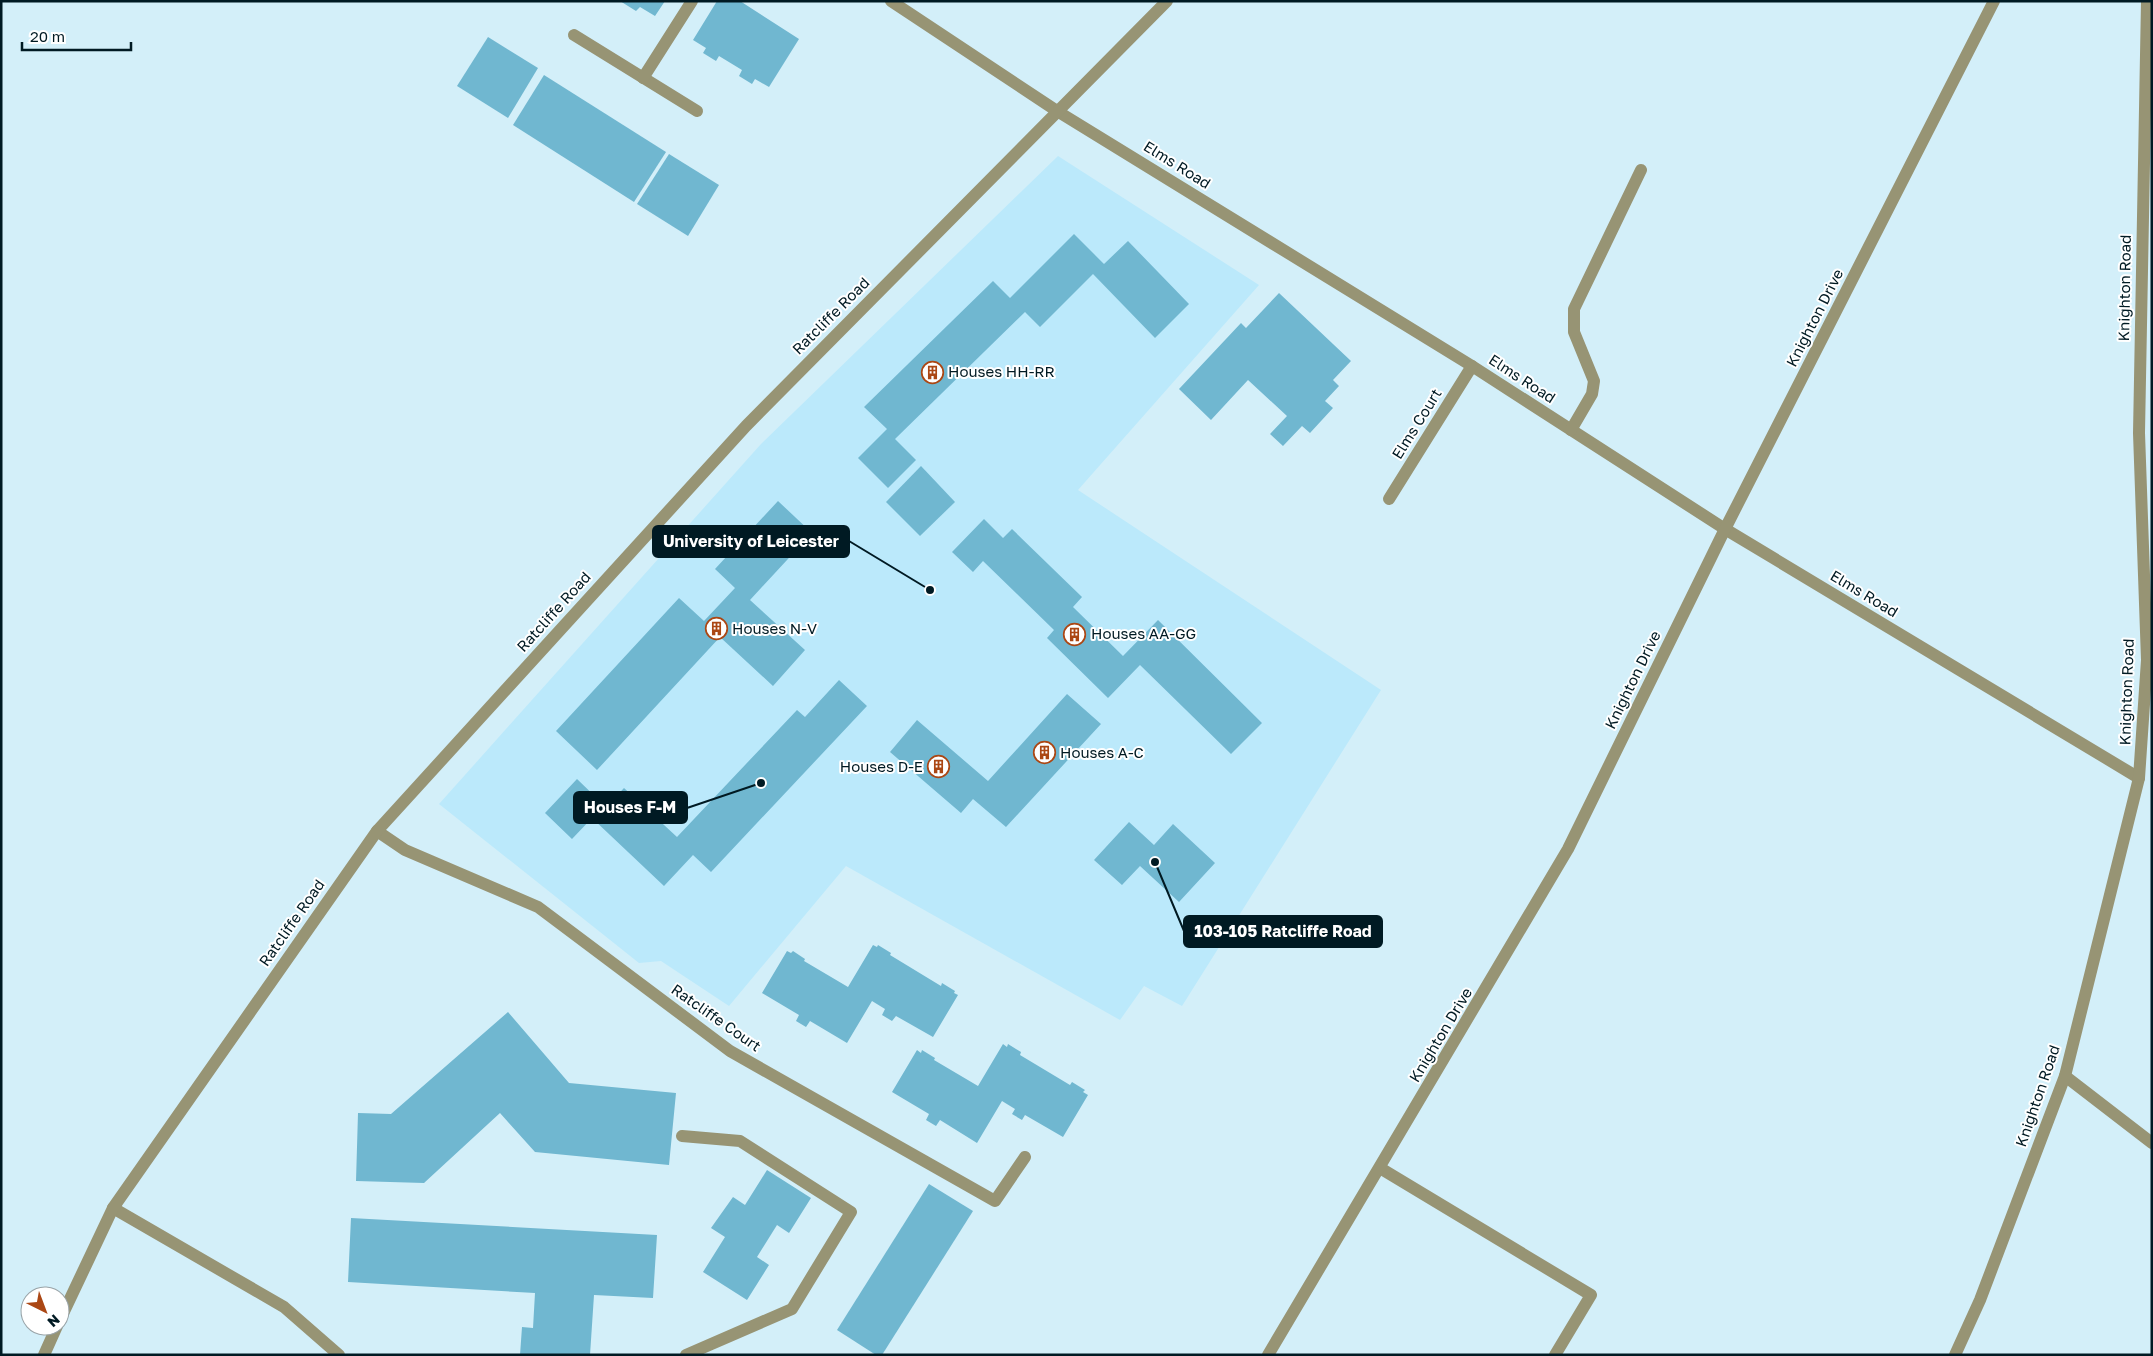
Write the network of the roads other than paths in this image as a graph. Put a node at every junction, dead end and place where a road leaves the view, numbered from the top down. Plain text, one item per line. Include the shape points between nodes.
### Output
1 (692, 1) edge
2 (890, 1) edge
3 (1167, 1) edge
4 (1994, 1) edge
5 (2147, 1) edge
6 (574, 35) dead end
7 (643, 78) junction
8 (696, 111) dead end
9 (1057, 111) junction
10 (1641, 170) dead end
11 (1472, 366) junction
12 (1571, 430) junction
13 (1389, 499) dead end
14 (1725, 529) junction
15 (2149, 660) edge
16 (2139, 778) junction
17 (376, 831) junction
18 (2065, 1076) junction
19 (682, 1136) dead end
20 (2152, 1142) edge
21 (1025, 1157) dead end
22 (1380, 1168) junction
23 (113, 1208) junction
24 (70, 1299) edge
25 (53, 1336) edge
26 (44, 1355) edge
27 (340, 1355) edge
28 (686, 1355) edge
29 (1268, 1355) edge
30 (1555, 1355) edge
31 (1955, 1355) edge

1 - 7 street
2 - 9 street, Elms Road
3 - 9 street, Ratcliffe Road
4 - 14 street, Knighton Drive
5 - 15 street, Knighton Road via 2138,433
6 - 7 street
7 - 8 street
9 - 11 street, Elms Road
9 - 17 street, Ratcliffe Road via 746,426
10 - 12 street via 1574,310 1574,332 1594,381 1592,394
11 - 12 street, Elms Road
11 - 13 street, Elms Court
12 - 14 street, Elms Road
14 - 16 street, Elms Road
14 - 22 street, Knighton Drive via 1568,849
15 - 16 street, Knighton Road
16 - 18 street, Knighton Road
17 - 21 street, Ratcliffe Court via 405,850 538,907 730,1051 995,1201
17 - 23 street, Ratcliffe Road
18 - 20 street
18 - 31 street, Knighton Road via 1980,1300
19 - 28 street via 740,1141 851,1212 792,1309
22 - 29 street, Knighton Drive
22 - 30 street via 1591,1295
23 - 24 street, Ratcliffe Road
23 - 27 street via 284,1307
25 - 26 street

